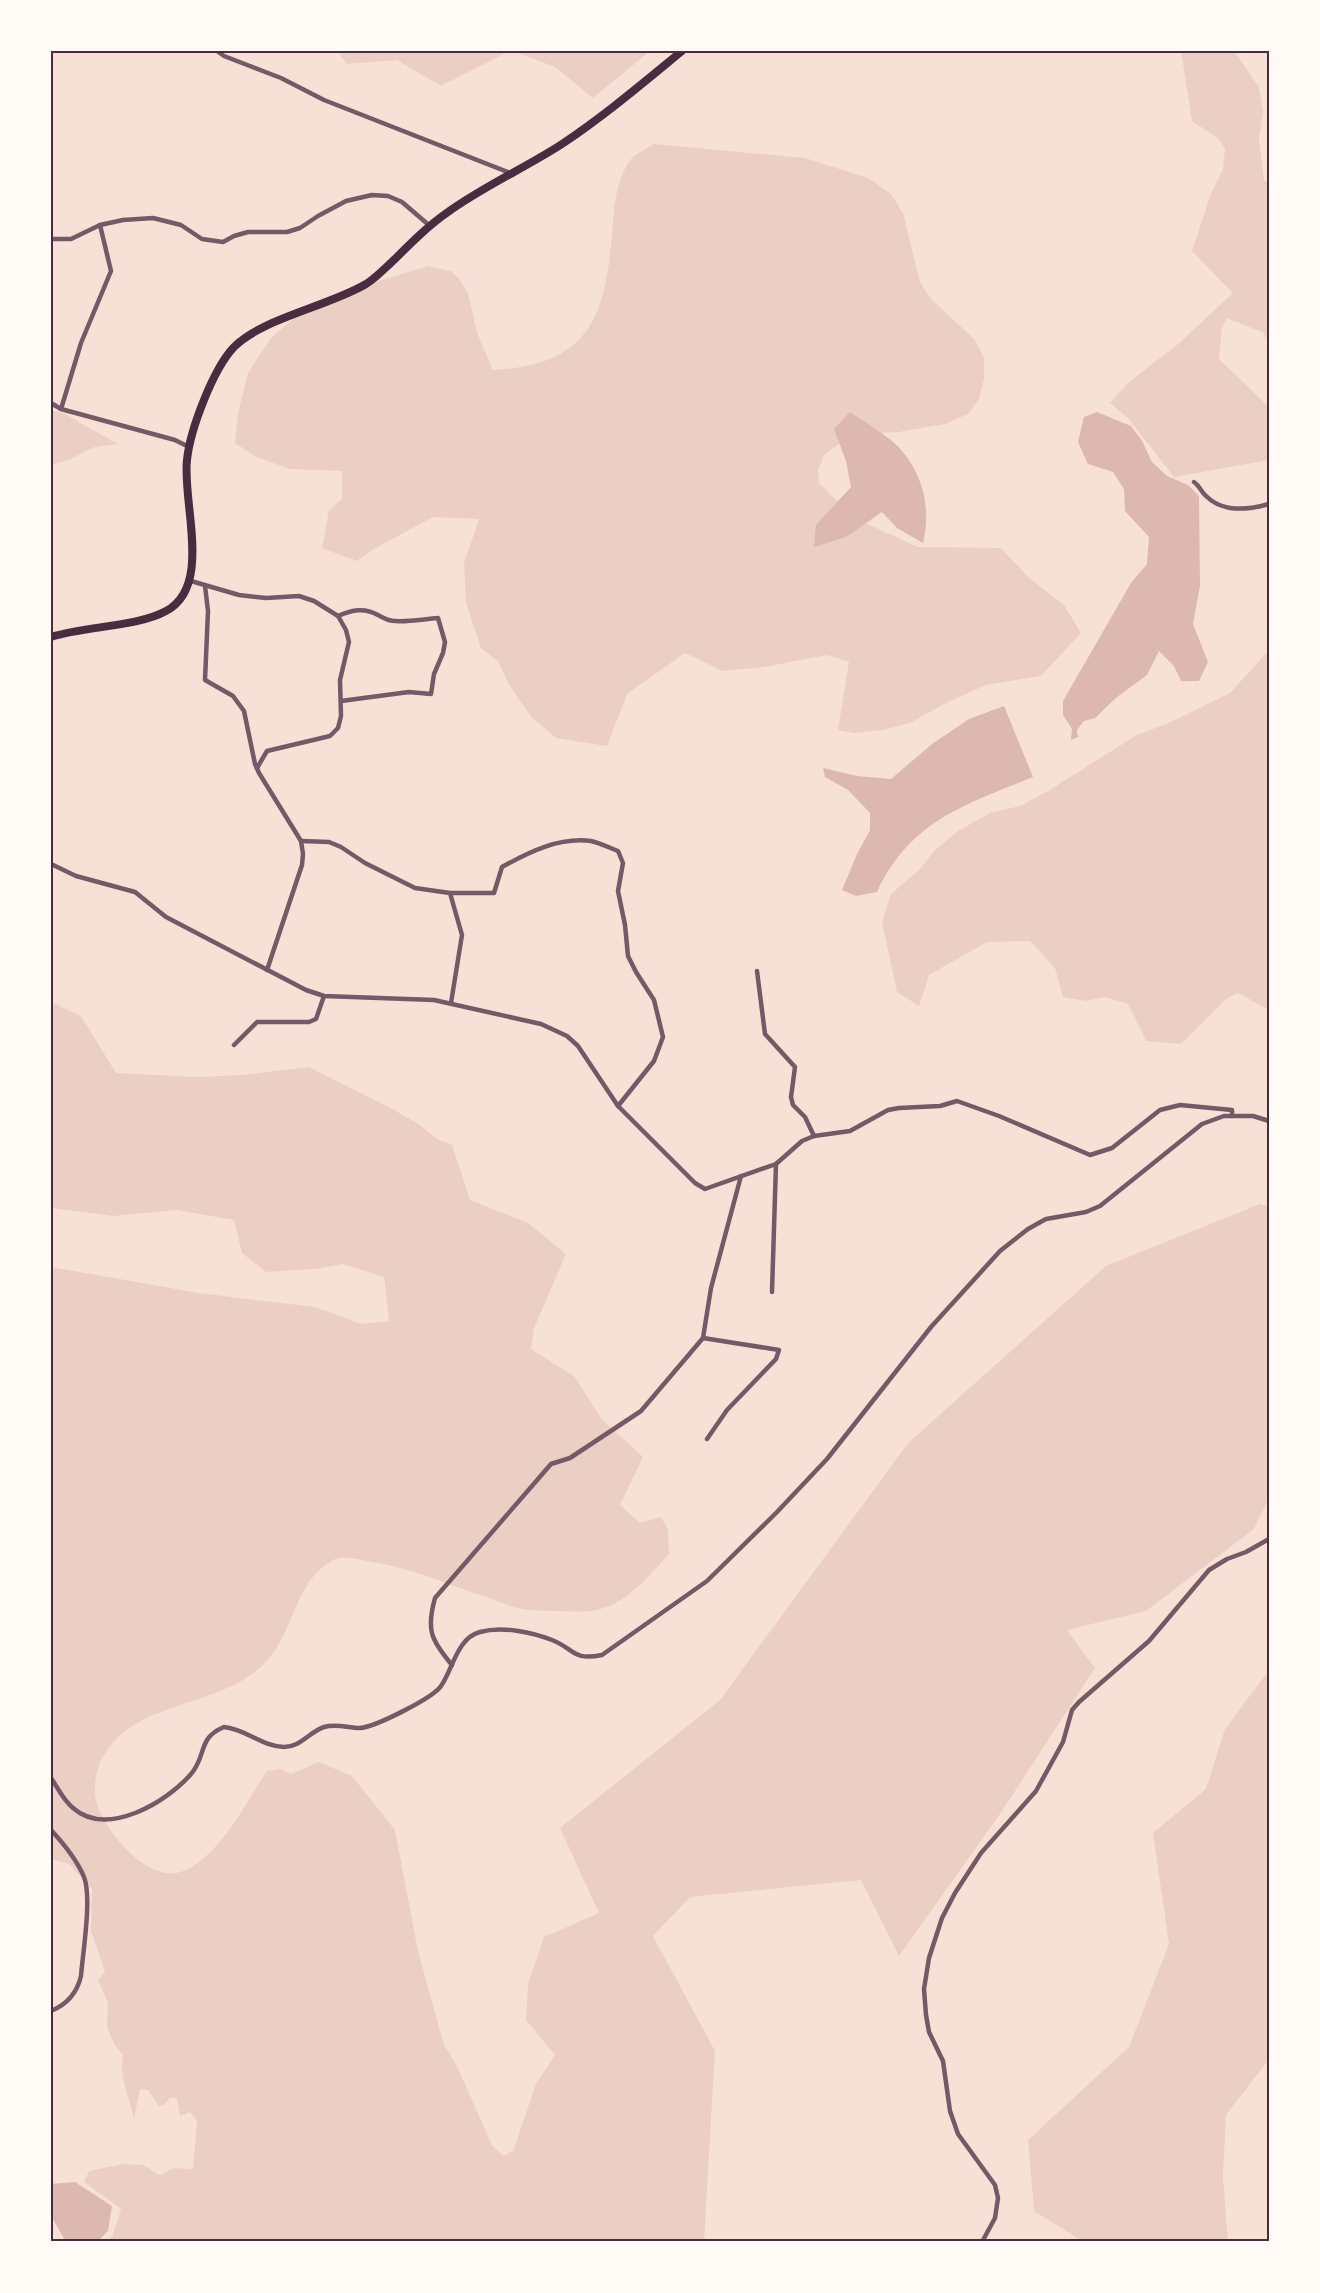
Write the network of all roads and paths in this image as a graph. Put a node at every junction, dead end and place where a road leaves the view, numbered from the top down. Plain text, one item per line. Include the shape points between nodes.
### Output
1 (217, 51) edge
2 (682, 51) edge
3 (511, 174) junction
4 (100, 225) junction
5 (430, 226) junction
6 (51, 239) edge
7 (51, 403) edge
8 (61, 409) junction
9 (189, 447) junction
10 (1194, 482) dead end
11 (1269, 504) edge
12 (191, 581) junction
13 (206, 586) junction
14 (338, 616) junction
15 (51, 637) edge
16 (341, 701) junction
17 (257, 768) junction
18 (301, 842) junction
19 (51, 864) edge
20 (450, 892) junction
21 (267, 970) junction
22 (757, 971) dead end
23 (324, 996) junction
24 (451, 1003) junction
25 (234, 1046) dead end
26 (618, 1106) junction
27 (1232, 1116) junction
28 (1269, 1121) edge
29 (814, 1136) junction
30 (776, 1164) junction
31 (741, 1176) junction
32 (772, 1292) dead end
33 (703, 1338) junction
34 (707, 1439) dead end
35 (1269, 1539) edge
36 (452, 1665) junction
37 (51, 1778) edge
38 (51, 1830) edge
39 (51, 2011) edge
40 (982, 2242) edge

1 - 3 street via 324,100
2 - 3 main road via 565,142
3 - 5 main road via 474,194
4 - 5 street via 153,218 181,225 202,239 223,242 248,232 287,232 346,201 388,195
4 - 6 street via 71,239
4 - 8 street via 111,271 81,343
5 - 9 main road via 368,283 237,344 216,374
7 - 8 street
8 - 9 street
9 - 12 main road via 186,482
10 - 11 street via 1209,499 1233,509
12 - 13 street
12 - 15 main road via 177,604 165,612
13 - 14 street via 239,596 299,596
13 - 17 street via 205,680 233,696 244,711
14 - 16 street via 349,642 340,680
14 - 16 street via 360,609 386,620 438,618 445,642 431,694 409,692
16 - 17 street via 338,728 330,736 267,751
17 - 18 street
18 - 20 street via 329,842 415,888
18 - 21 street via 302,866
19 - 21 street via 76,876 135,891 166,916
20 - 24 street via 462,935
20 - 26 street via 494,893 502,867 529,852 561,842 592,841 618,851 623,863 618,891 628,956 654,1000 663,1037 654,1061
21 - 23 street
22 - 29 street via 765,1034 795,1067 793,1105 805,1117
23 - 24 street
23 - 25 street via 316,1018 309,1022 257,1022
24 - 26 street via 541,1024 567,1036 578,1046
26 - 31 street via 705,1189
27 - 28 street
27 - 29 street via 1232,1110 1180,1105 1160,1110 1112,1148 1090,1155 957,1101 888,1110 850,1131
27 - 36 street via 1202,1124 1100,1206 1046,1219 1000,1251 932,1327 827,1459 707,1581 602,1655 575,1655 553,1640 497,1629 469,1637
29 - 30 street
30 - 31 street
30 - 32 street
31 - 33 street via 711,1288
33 - 34 street via 779,1350 776,1359 727,1410
33 - 36 street via 641,1411 570,1458 551,1464 435,1598 430,1631 436,1646
35 - 40 street via 1209,1570 1149,1641 1072,1710 1063,1742 1036,1791 981,1853 942,1918 928,1958 926,2015 929,2032 943,2061 950,2111 958,2134 995,2185 995,2218
36 - 37 street via 440,1688 423,1701 362,1728 320,1728 298,1745 286,1748 237,1729 224,1727 215,1731 208,1736 191,1774 160,1800 126,1816 103,1820 82,1814 63,1797
38 - 39 street via 77,1864 85,1879 87,1897 78,1987 66,2003

